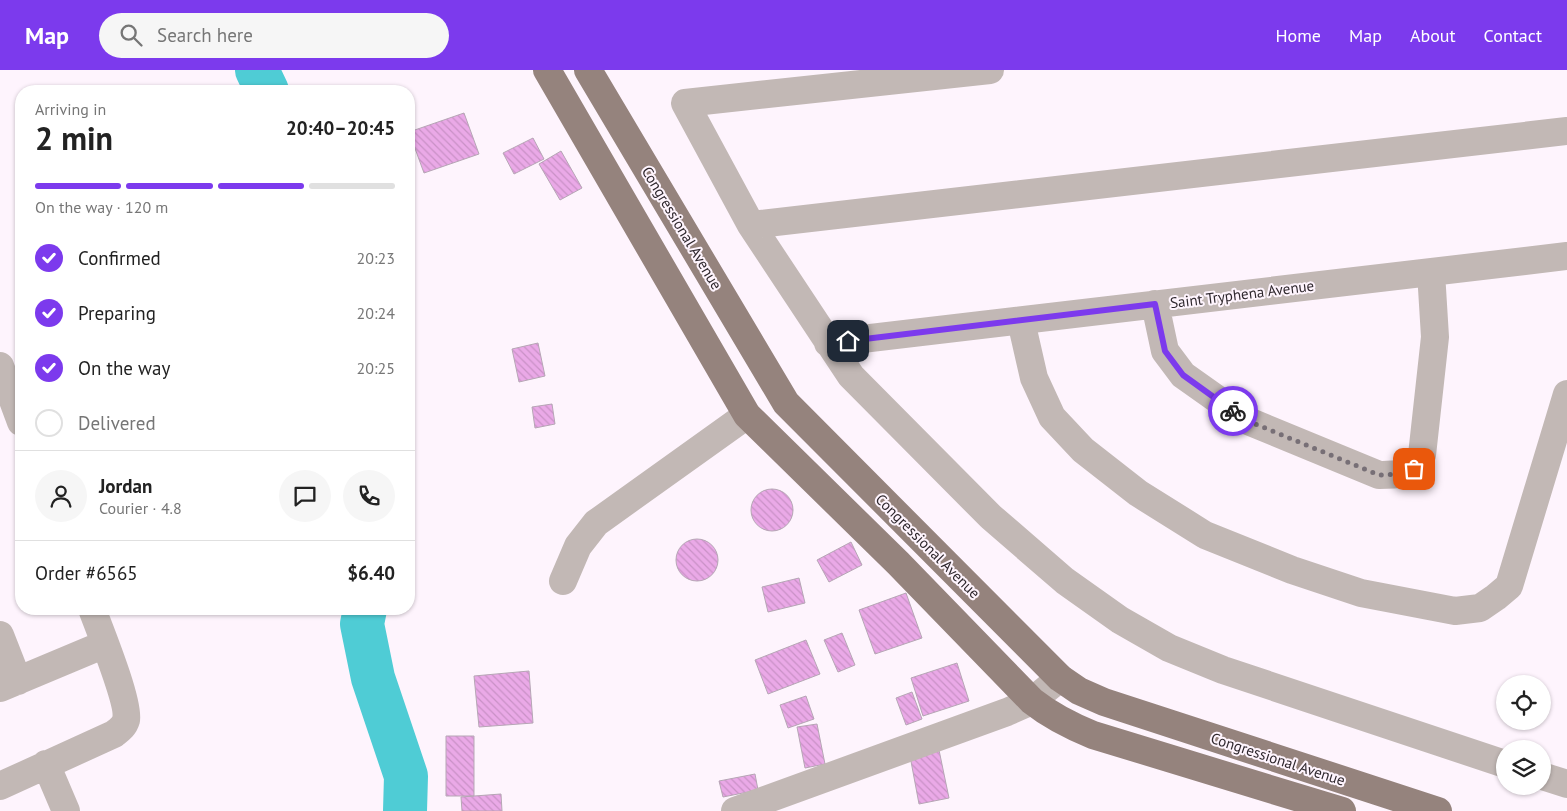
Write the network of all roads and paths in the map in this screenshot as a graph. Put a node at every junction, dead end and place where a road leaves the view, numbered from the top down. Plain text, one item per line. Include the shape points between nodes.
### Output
1 (547, 70) edge
2 (588, 70) edge
3 (990, 70) edge
4 (1567, 131) edge
5 (751, 225) junction
6 (1567, 256) edge
7 (1431, 272) junction
8 (1155, 304) junction
9 (1021, 321) junction
10 (828, 343) junction
11 (0, 366) edge
12 (1567, 394) edge
13 (15, 406) edge
14 (747, 415) junction
15 (563, 581) dead end
16 (94, 615) edge
17 (0, 635) edge
18 (105, 644) junction
19 (1060, 678) junction
20 (9, 685) edge
21 (1032, 701) junction
22 (1496, 761) edge
23 (46, 764) junction
24 (1551, 779) edge
25 (1567, 784) edge
26 (0, 786) edge
27 (66, 811) edge
28 (735, 811) edge
29 (1342, 811) edge
30 (1438, 811) edge

1 - 14 main road, Congressional Avenue
2 - 19 main road, Congressional Avenue via 786,403
3 - 5 street via 684,103
4 - 5 street
5 - 10 street
6 - 7 street, Saint Tryphena Avenue
7 - 8 street, Saint Tryphena Avenue
7 - 8 street via 1434,337 1422,456 1414,469 1400,474 1379,475 1248,421 1183,375 1165,351
8 - 9 street, Saint Tryphena Avenue
9 - 10 street, Saint Tryphena Avenue
9 - 12 street via 1034,378 1052,417 1084,450 1138,493 1205,535 1292,570 1361,592 1455,611 1480,608 1509,586
10 - 22 street via 851,376 991,517 1065,581 1120,620 1169,648 1223,670
11 - 13 street
14 - 15 street via 596,523 578,546
14 - 21 main road, Congressional Avenue
16 - 18 street
17 - 20 street
18 - 20 street
18 - 23 street via 126,720 114,734
19 - 21 street
19 - 30 main road, Congressional Avenue via 1104,702
21 - 28 street
21 - 29 main road, Congressional Avenue via 1068,725 1093,735
23 - 26 street
23 - 27 street
24 - 25 street

